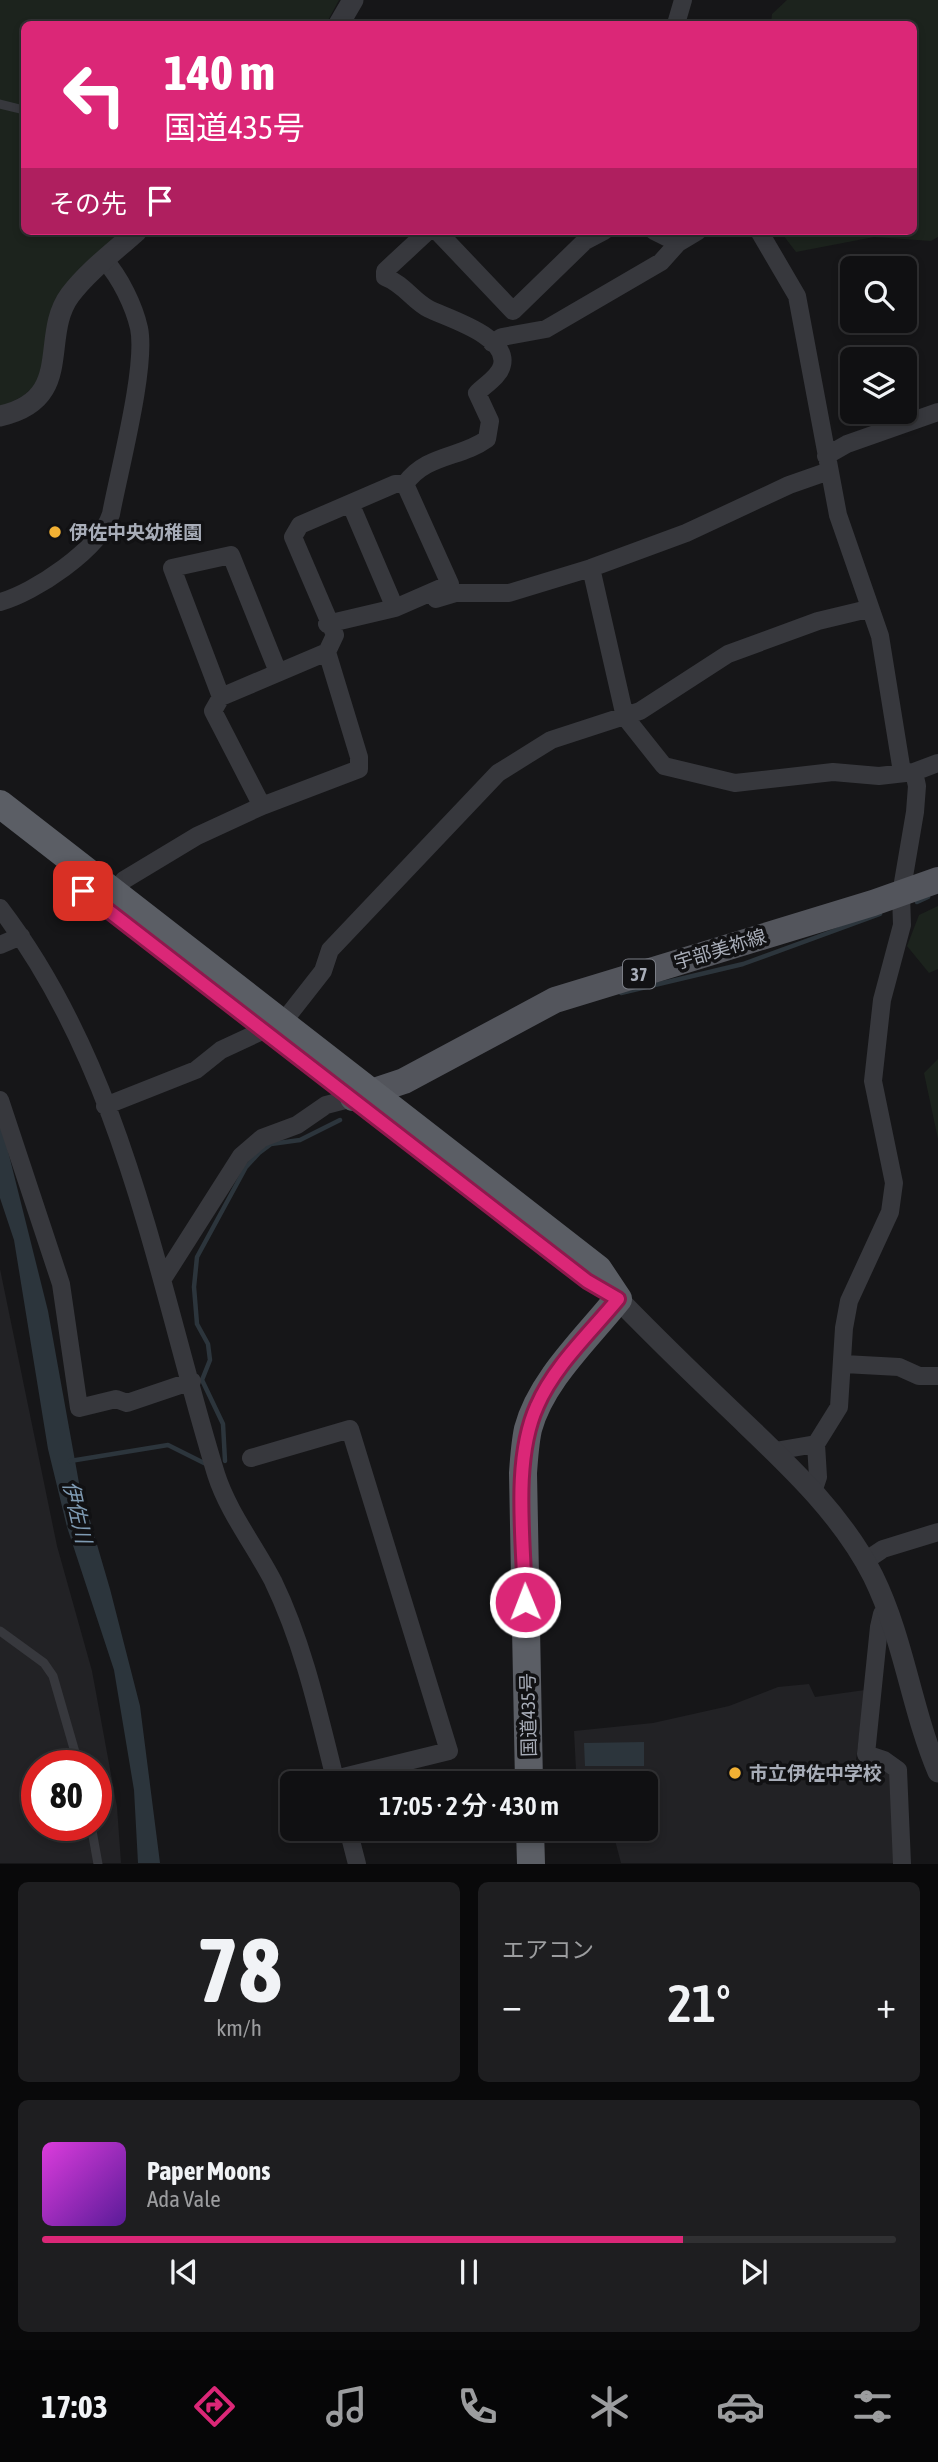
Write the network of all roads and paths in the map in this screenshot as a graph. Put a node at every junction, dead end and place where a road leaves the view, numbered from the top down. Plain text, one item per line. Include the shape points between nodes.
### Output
1 (353, 0) edge
2 (683, 0) edge
3 (341, 21) edge
4 (677, 21) edge
5 (0, 104) edge
6 (21, 109) edge
7 (133, 235) edge
8 (424, 235) edge
9 (441, 235) edge
10 (596, 235) edge
11 (662, 235) edge
12 (691, 235) edge
13 (761, 235) edge
14 (678, 243) junction
15 (105, 261) junction
16 (492, 343) junction
17 (938, 412) edge
18 (0, 416) edge
19 (827, 463) junction
20 (405, 484) junction
21 (351, 505) junction
22 (591, 568) junction
23 (415, 599) junction
24 (0, 602) edge
25 (395, 608) junction
26 (868, 609) junction
27 (327, 624) junction
28 (327, 652) junction
29 (278, 671) junction
30 (221, 697) junction
31 (625, 717) junction
32 (938, 763) edge
33 (908, 772) junction
34 (0, 804) edge
35 (262, 806) junction
36 (0, 827) edge
37 (938, 880) edge
38 (901, 894) junction
39 (109, 900) junction
40 (0, 908) edge
41 (21, 936) junction
42 (0, 945) edge
43 (273, 1026) junction
44 (363, 1095) junction
45 (0, 1100) edge
46 (105, 1106) junction
47 (164, 1277) junction
48 (618, 1299) junction
49 (844, 1364) junction
50 (938, 1376) edge
51 (192, 1381) junction
52 (816, 1444) junction
53 (775, 1451) junction
54 (251, 1458) dead end
55 (813, 1492) junction
56 (938, 1532) edge
57 (865, 1561) junction
58 (888, 1610) junction
59 (0, 1631) edge
60 (74, 1750) edge
61 (334, 1771) edge
62 (374, 1771) edge
63 (529, 1771) edge
64 (938, 1772) edge
65 (94, 1841) edge
66 (351, 1841) edge
67 (530, 1841) edge
68 (98, 1864) edge
69 (357, 1864) edge
70 (531, 1864) edge
71 (902, 1864) edge

1 - 3 street
2 - 4 street
5 - 6 lane
7 - 15 street
8 - 16 street via 386,271 386,278 407,289 427,309 467,323
9 - 10 street via 513,311
11 - 14 street
12 - 14 street
13 - 19 street via 797,296
14 - 16 street via 661,262 546,329
15 - 18 street via 70,295 60,313 47,383 33,400
15 - 24 street via 113,269 139,329 136,379 107,527 96,541 34,588
16 - 20 street via 503,363 499,373 477,393 490,421 487,439 438,458
17 - 19 street via 848,444
19 - 22 street via 686,533
19 - 26 street
20 - 21 street via 395,484
20 - 23 street via 450,584
21 - 25 street
21 - 27 street via 300,525 293,537
22 - 23 street via 509,593 456,593 425,602
22 - 31 street
23 - 25 street
25 - 27 street
26 - 31 street via 818,621 728,654
26 - 33 street via 880,636
27 - 28 street via 335,635
28 - 29 street
28 - 35 street via 359,769
29 - 30 street
29 - 30 street via 231,555 172,568
30 - 35 street via 213,711
31 - 33 street via 664,766 703,778 754,783 833,772 879,776
31 - 43 street via 551,740 498,773 330,950 323,971
32 - 33 street
33 - 38 street via 917,786
34 - 39 highway
35 - 39 street via 197,836 124,880
36 - 39 highway
37 - 38 main road, 宇部美祢線 / 37
38 - 44 main road, 宇部美祢線 / 37 via 555,1000 404,1081
38 - 49 street via 902,925 882,1000 873,1081 894,1183 890,1212 849,1301
39 - 43 highway
40 - 41 street
41 - 42 street
41 - 46 street via 55,988
43 - 44 highway
43 - 46 street via 221,1050 196,1070
44 - 47 street via 326,1105 297,1125 262,1138 240,1156
44 - 48 highway via 598,1269
45 - 51 street via 61,1284 79,1408 116,1399 127,1403
46 - 47 street
47 - 51 street
48 - 53 street
48 - 63 highway, 国道435号 via 557,1374 538,1403 528,1430 523,1473
49 - 50 street via 899,1367 919,1376
49 - 52 street via 839,1407
51 - 61 street via 217,1477 289,1617
52 - 53 street
52 - 55 street via 818,1477
53 - 55 street
54 - 62 street via 350,1429 449,1751
55 - 57 street
56 - 57 street via 883,1549
57 - 58 street
58 - 64 street
58 - 71 street via 879,1627 866,1754 898,1770
59 - 60 lane via 44,1663 53,1676
65 - 68 lane
66 - 69 street
67 - 70 highway

